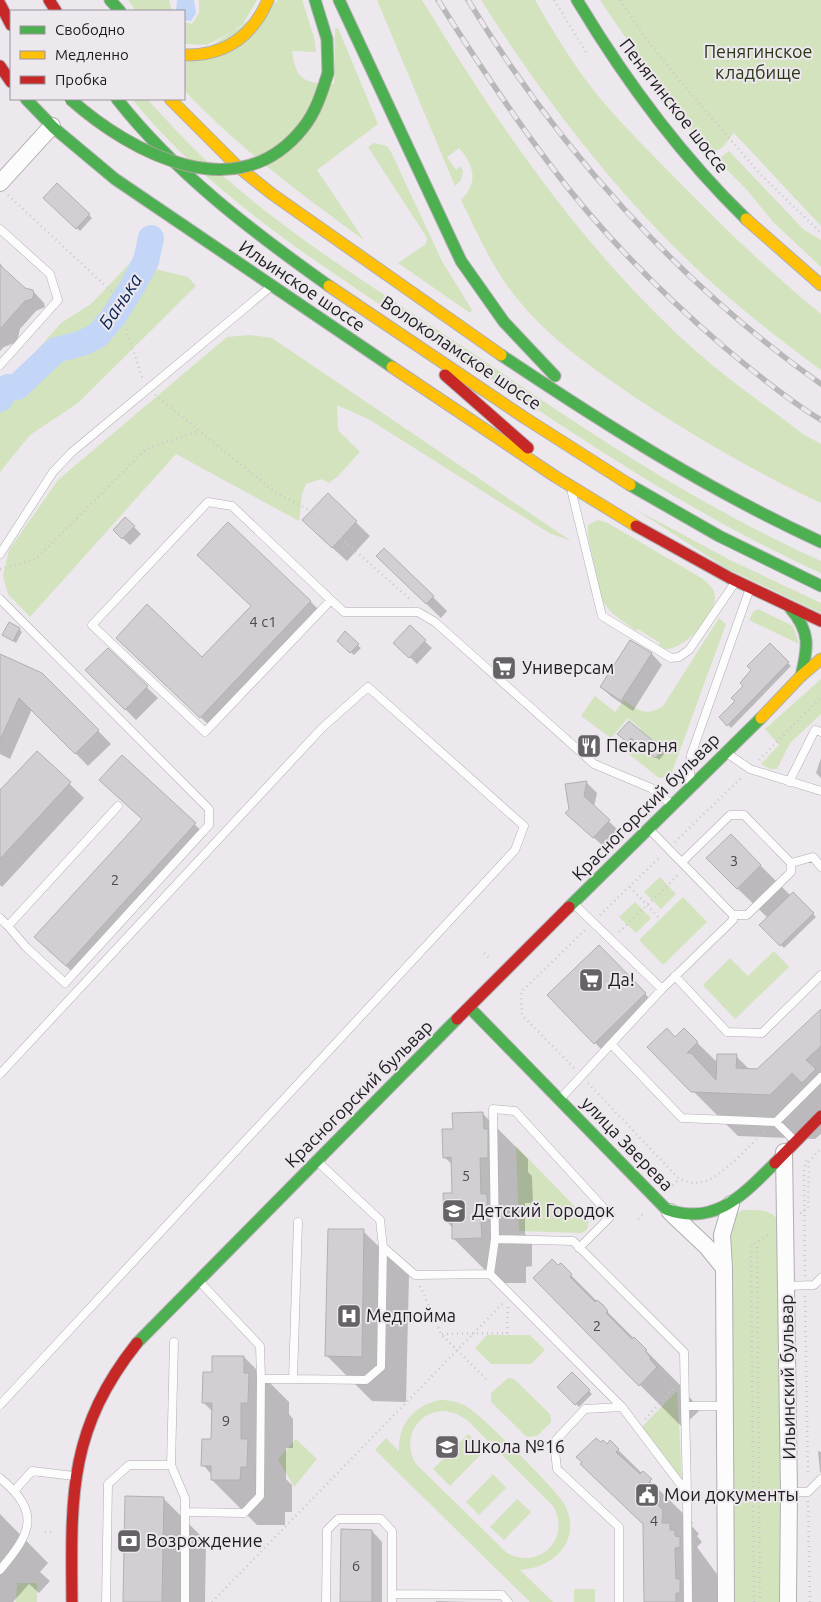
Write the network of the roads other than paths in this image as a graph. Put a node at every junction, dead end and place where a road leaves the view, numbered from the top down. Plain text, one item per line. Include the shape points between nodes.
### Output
1 (110, 0) edge
2 (268, 0) edge
3 (315, 0) edge
4 (340, 0) edge
5 (348, 0) edge
6 (577, 0) edge
7 (0, 4) edge
8 (119, 10) edge
9 (10, 23) edge
10 (185, 54) edge
11 (367, 56) junction
12 (0, 66) edge
13 (10, 81) edge
14 (27, 100) edge
15 (71, 100) edge
16 (118, 100) edge
17 (171, 100) edge
18 (52, 126) junction
19 (4, 179) edge
20 (0, 229) edge
21 (821, 285) edge
22 (272, 286) junction
23 (396, 331) junction
24 (0, 364) edge
25 (632, 442) junction
26 (570, 486) junction
27 (821, 542) edge
28 (0, 554) edge
29 (735, 582) junction
30 (821, 586) edge
31 (750, 589) junction
32 (0, 599) edge
33 (331, 600) junction
34 (790, 608) junction
35 (821, 621) edge
36 (821, 659) edge
37 (801, 676) junction
38 (821, 732) edge
39 (727, 752) junction
40 (789, 782) junction
41 (690, 787) junction
42 (821, 791) edge
43 (671, 805) junction
44 (118, 806) dead end
45 (648, 828) junction
46 (820, 862) edge
47 (791, 863) junction
48 (684, 864) junction
49 (574, 903) junction
50 (733, 915) junction
51 (0, 918) edge
52 (8, 926) junction
53 (821, 975) edge
54 (675, 976) junction
55 (662, 989) junction
56 (470, 1008) junction
57 (611, 1044) junction
58 (0, 1074) edge
59 (821, 1077) edge
60 (559, 1100) junction
61 (821, 1116) edge
62 (776, 1122) junction
63 (790, 1147) junction
64 (317, 1161) junction
65 (730, 1204) junction
66 (666, 1209) junction
67 (298, 1222) dead end
68 (495, 1239) junction
69 (382, 1247) junction
70 (579, 1248) junction
71 (724, 1268) junction
72 (490, 1274) junction
73 (821, 1278) edge
74 (198, 1280) junction
75 (787, 1286) junction
76 (174, 1342) dead end
77 (261, 1379) junction
78 (293, 1379) junction
79 (0, 1405) edge
80 (685, 1406) junction
81 (725, 1406) junction
82 (622, 1407) junction
83 (171, 1465) junction
84 (76, 1477) junction
85 (0, 1478) edge
86 (821, 1479) edge
87 (15, 1490) junction
88 (790, 1492) junction
89 (687, 1493) junction
90 (185, 1512) junction
91 (0, 1570) edge
92 (392, 1598) edge
93 (72, 1602) edge
94 (106, 1602) edge
95 (185, 1602) edge
96 (326, 1602) edge
97 (508, 1602) edge
98 (620, 1602) edge
99 (688, 1602) edge
100 (726, 1602) edge
101 (788, 1602) edge

1 - 8 main road
2 - 10 main road via 251,31 236,43 206,55
3 - 15 main road, bridge via 327,39 328,73 323,96 303,131 287,147 252,165 203,170 155,156 127,143 94,121
4 - 11 main road
5 - 11 main road
6 - 21 main road, Пенягинское шоссе via 623,74 681,149 723,196
7 - 9 main road
11 - 25 main road via 438,217 485,299 512,334 545,367
12 - 13 main road
14 - 18 main road, Ильинское шоссе
16 - 23 main road, Волоколамское шоссе via 159,146 237,218
17 - 25 main road, Волоколамское шоссе via 237,166 272,194
18 - 19 street
18 - 22 main road, Ильинское шоссе via 95,165
20 - 24 lane via 50,274 58,300
22 - 26 main road, Ильинское шоссе
22 - 28 lane via 72,452 53,472
23 - 26 main road
23 - 30 main road, Волоколамское шоссе via 568,446 665,505 759,559
25 - 27 main road, Волоколамское шоссе via 774,521
26 - 29 main road
26 - 29 lane via 602,616 670,658 679,658 689,650
29 - 31 main road
31 - 34 main road
31 - 41 lane via 691,755
32 - 52 lane via 209,809 209,825 65,983
33 - 33 lane via 232,506 208,502 92,624 206,732
33 - 43 lane via 344,612 418,612 436,622 594,764 651,788
34 - 35 main road
34 - 37 main road, Красногорский бульвар via 802,619 807,633 808,650
36 - 37 main road, Красногорский бульвар
37 - 39 main road, Красногорский бульвар
38 - 40 lane via 815,730
39 - 40 lane via 750,769
39 - 41 main road, Красногорский бульвар
40 - 42 lane
41 - 43 main road, Красногорский бульвар
43 - 45 main road, Красногорский бульвар
44 - 52 lane
45 - 48 lane
45 - 49 main road, Красногорский бульвар
46 - 47 lane via 813,857
47 - 48 lane via 744,816 730,815
47 - 50 lane via 791,872 747,915
48 - 50 lane
49 - 55 lane
49 - 56 main road, Красногорский бульвар
50 - 54 lane via 733,920
51 - 52 lane
53 - 54 lane via 762,1033 728,1032
54 - 55 lane
55 - 57 lane
56 - 60 main road, улица Зверева
56 - 64 main road, Красногорский бульвар
57 - 60 lane
57 - 62 lane via 682,1118
58 - 79 lane via 322,728 368,687 524,826 516,850
59 - 62 lane
60 - 66 main road, улица Зверева
61 - 63 main road, улица Зверева
62 - 63 lane
63 - 65 main road, улица Зверева
63 - 75 street, Ильинский бульвар
64 - 69 lane via 380,1220
64 - 74 main road, Красногорский бульвар
65 - 66 main road, улица Зверева via 696,1216 682,1216
65 - 71 street via 722,1234
66 - 71 street via 707,1247
67 - 78 lane
68 - 70 lane via 573,1241
68 - 70 lane via 493,1109 515,1110 611,1216
68 - 72 lane
69 - 72 lane via 415,1274
69 - 78 lane via 381,1367 366,1380
70 - 80 lane via 684,1352
71 - 81 street
72 - 82 lane
73 - 75 lane via 814,1285
74 - 77 lane via 260,1346
74 - 84 main road, Красногорский бульвар via 148,1330 98,1399 85,1434
75 - 88 street, Ильинский бульвар
76 - 83 lane
77 - 78 lane
77 - 90 lane via 260,1496 244,1513
80 - 81 lane
80 - 89 lane
81 - 100 street
82 - 89 lane
82 - 98 lane via 586,1409 554,1442 557,1469 619,1527
83 - 90 lane via 185,1498
83 - 94 lane via 129,1465 108,1484
84 - 87 lane via 32,1471
84 - 93 main road, Красногорский бульвар
85 - 87 lane
86 - 88 lane via 808,1492
87 - 91 lane via 28,1517 27,1530 22,1544
88 - 101 street, Ильинский бульвар
89 - 99 lane
90 - 95 lane
92 - 96 lane via 392,1531 381,1519 338,1519 327,1530
92 - 97 lane via 502,1595

